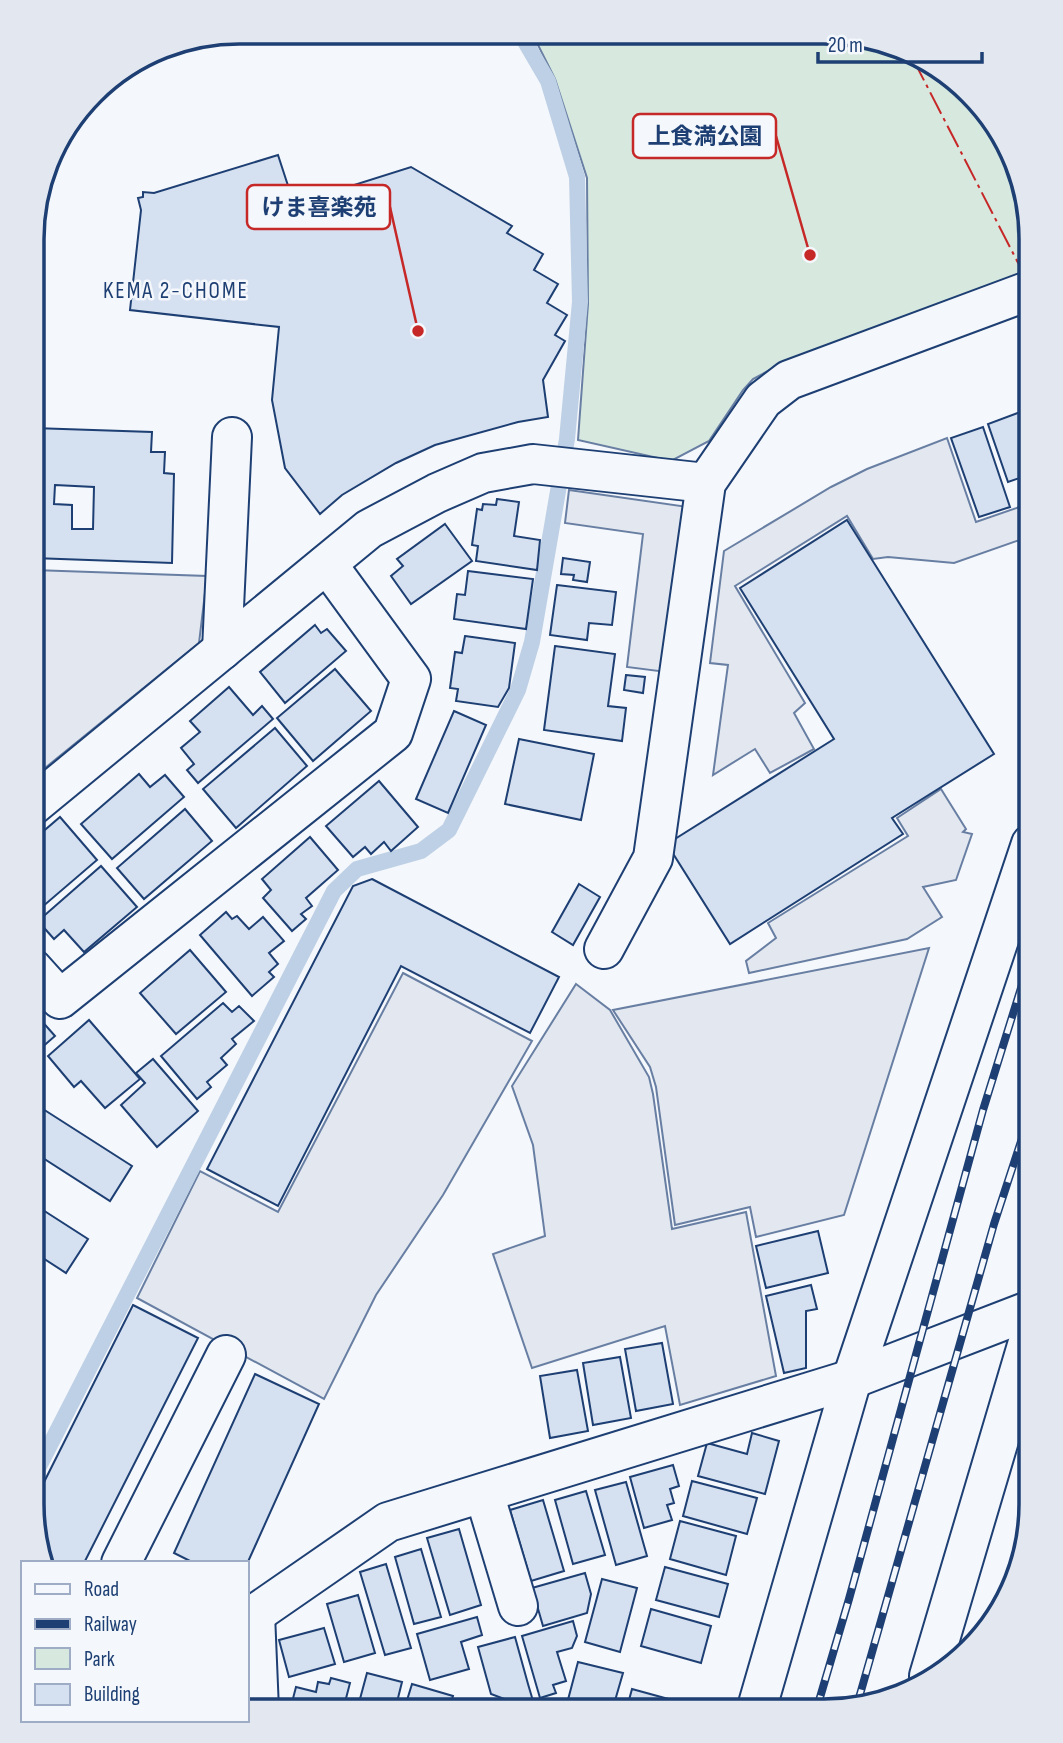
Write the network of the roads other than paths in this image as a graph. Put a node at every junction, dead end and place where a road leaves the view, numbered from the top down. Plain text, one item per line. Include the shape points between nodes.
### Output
1 (1019, 294) edge
2 (232, 437) dead end
3 (706, 483) junction
4 (327, 564) junction
5 (222, 650) junction
6 (44, 796) edge
7 (1019, 880) edge
8 (604, 949) dead end
9 (44, 981) edge
10 (1019, 1315) edge
11 (226, 1355) dead end
12 (1019, 1372) edge
13 (852, 1378) junction
14 (484, 1493) junction
15 (122, 1561) edge
16 (517, 1606) dead end
17 (251, 1615) edge
18 (932, 1667) edge
19 (259, 1699) edge
20 (759, 1699) edge

1 - 3 street via 789,380 763,400
2 - 5 street
3 - 4 street via 533,464 482,473 369,529
3 - 8 street via 653,858
4 - 5 street
4 - 9 street via 411,679 393,733 60,999
5 - 6 street
7 - 13 street
10 - 13 street
11 - 15 street
12 - 18 street
13 - 14 street
13 - 20 street
14 - 16 street
14 - 17 street via 388,1522
17 - 19 street

